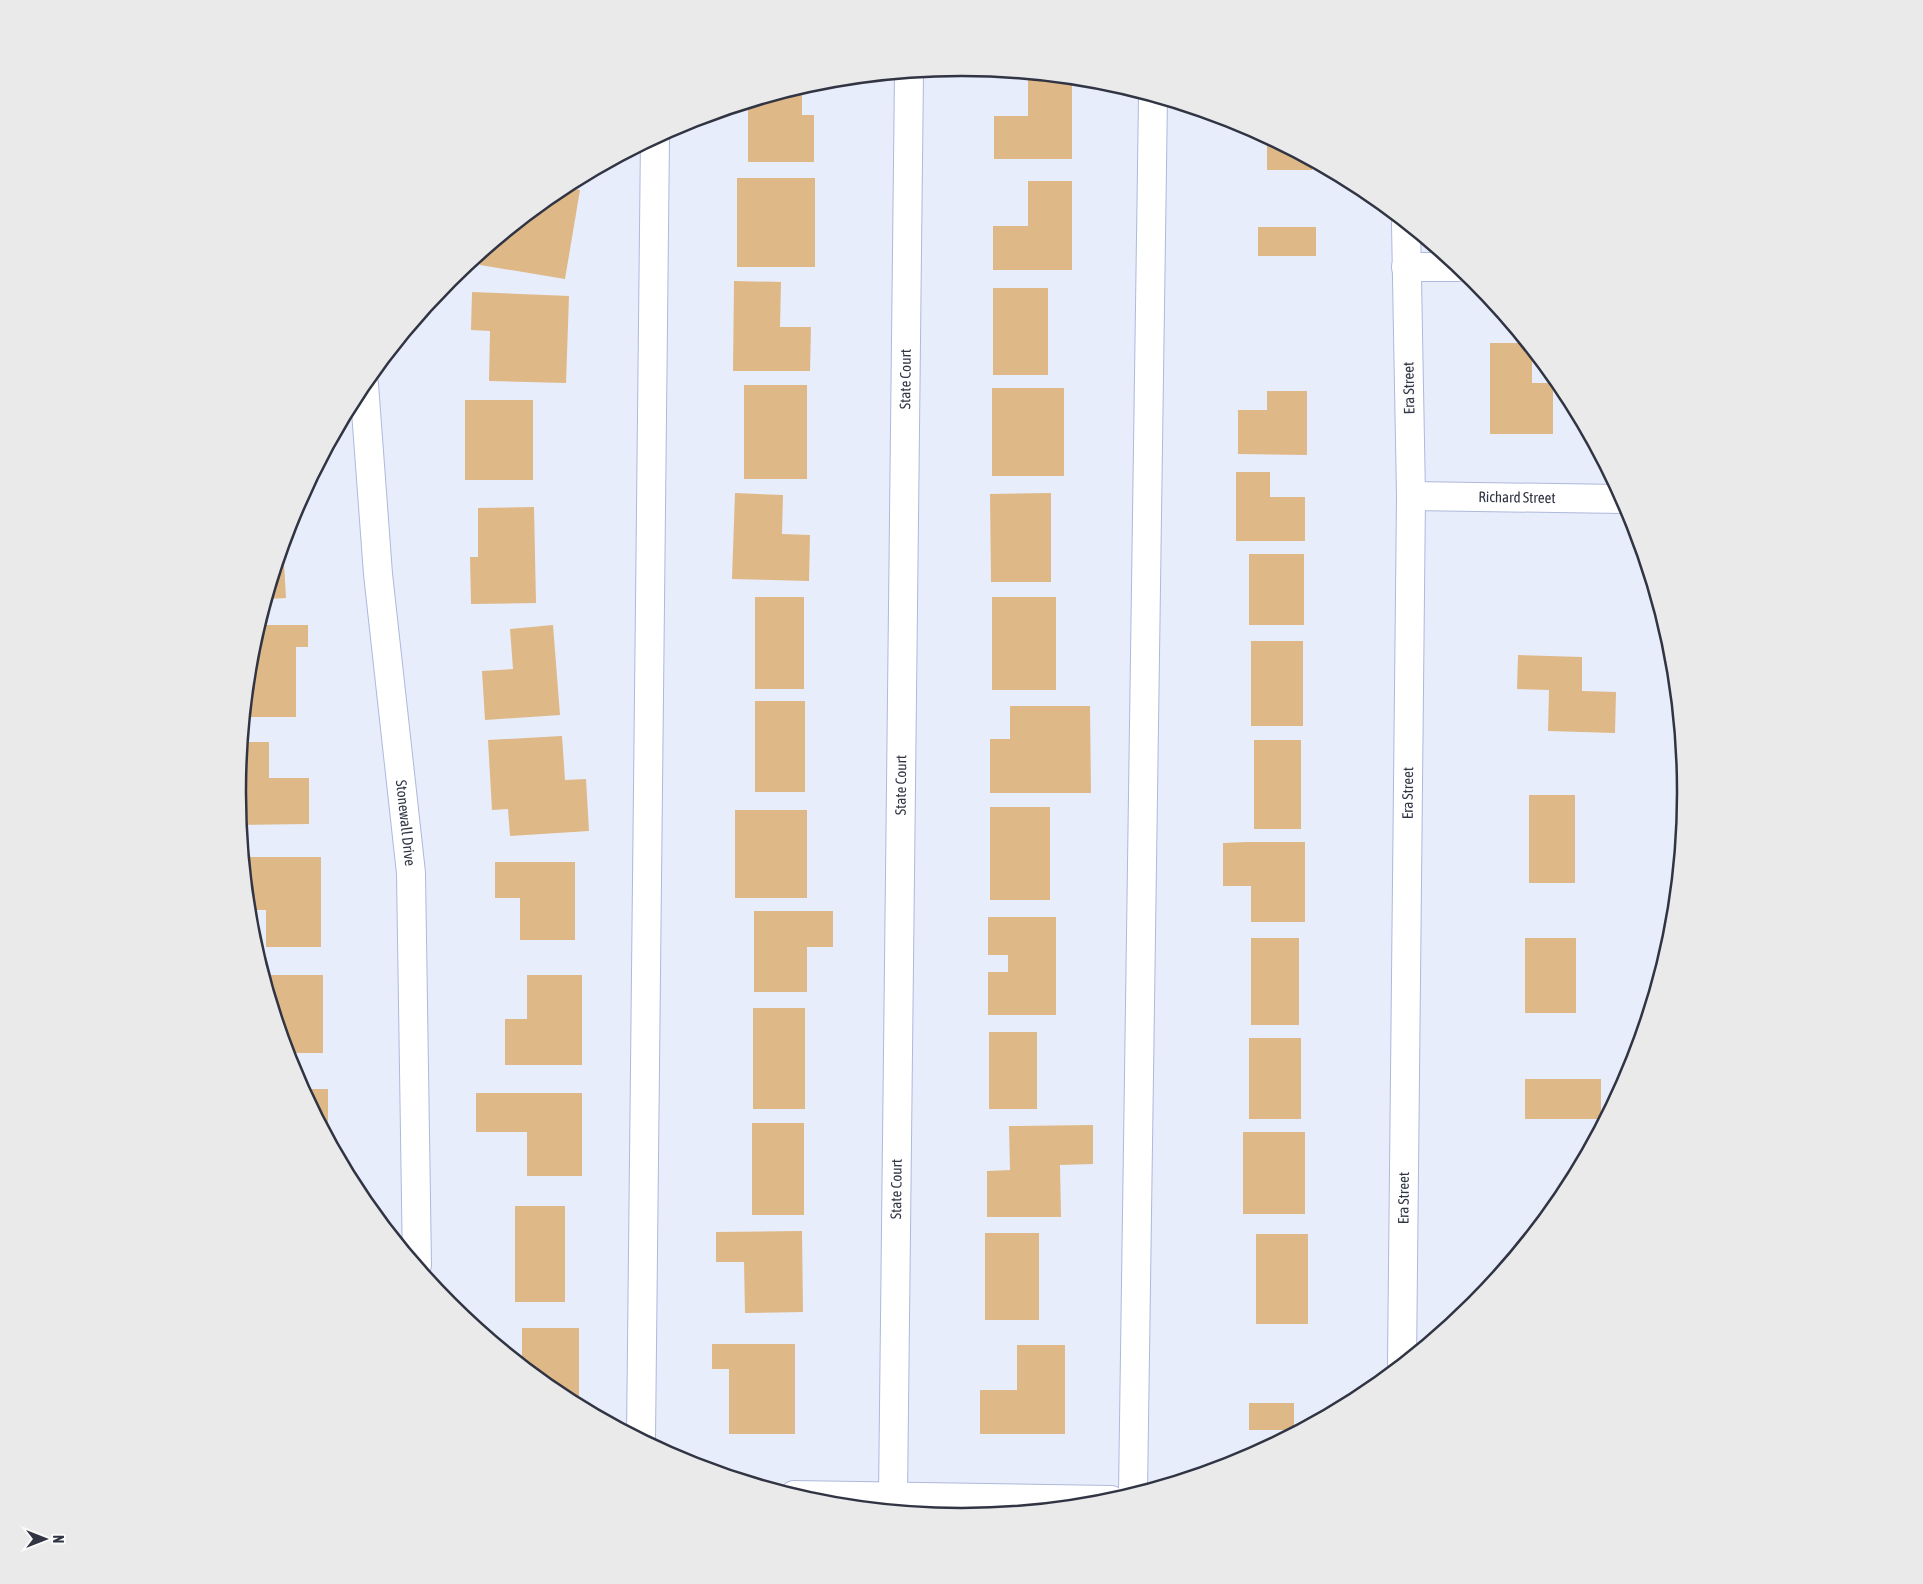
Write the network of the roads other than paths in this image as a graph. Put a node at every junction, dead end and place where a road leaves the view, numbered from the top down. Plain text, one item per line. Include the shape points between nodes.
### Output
1 (909, 79) edge
2 (1153, 103) edge
3 (655, 146) edge
4 (1406, 232) edge
5 (1406, 267) junction
6 (1447, 267) edge
7 (365, 396) edge
8 (1411, 496) junction
9 (1614, 499) edge
10 (417, 1256) edge
11 (1402, 1356) edge
12 (641, 1432) edge
13 (1133, 1486) edge
14 (832, 1496) edge
15 (893, 1497) junction
16 (1070, 1499) edge

1 - 15 street, State Court
2 - 13 street
3 - 12 street
4 - 5 street, Era Street
5 - 6 street
5 - 8 street, Era Street
7 - 10 street, Stonewall Drive via 378,574 411,873
8 - 9 street, Richard Street
8 - 11 street, Era Street
14 - 15 street
15 - 16 street

